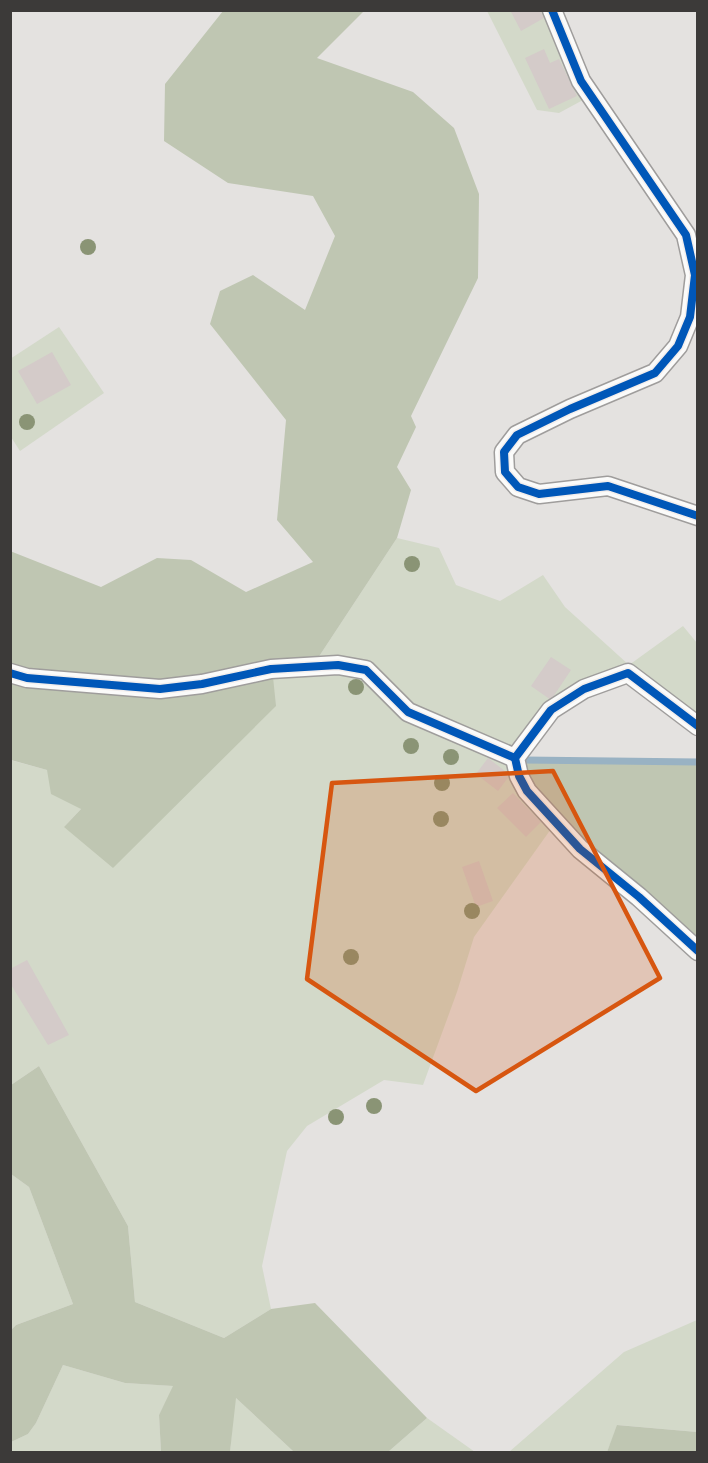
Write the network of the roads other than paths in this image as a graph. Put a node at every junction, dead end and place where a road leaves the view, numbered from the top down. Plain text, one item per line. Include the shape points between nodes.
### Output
1 (552, 10) edge
2 (698, 516) edge
3 (10, 673) edge
4 (698, 726) edge
5 (515, 758) junction
6 (698, 951) edge

1 - 2 street via 581,81 686,235 695,275 690,317 678,346 655,373 517,435 504,452 505,472 518,487 539,494 608,486
3 - 5 street via 27,678 160,689 272,669 338,665 366,670 408,712
4 - 5 street via 628,674 584,689 551,710
5 - 6 street via 527,791 580,849

